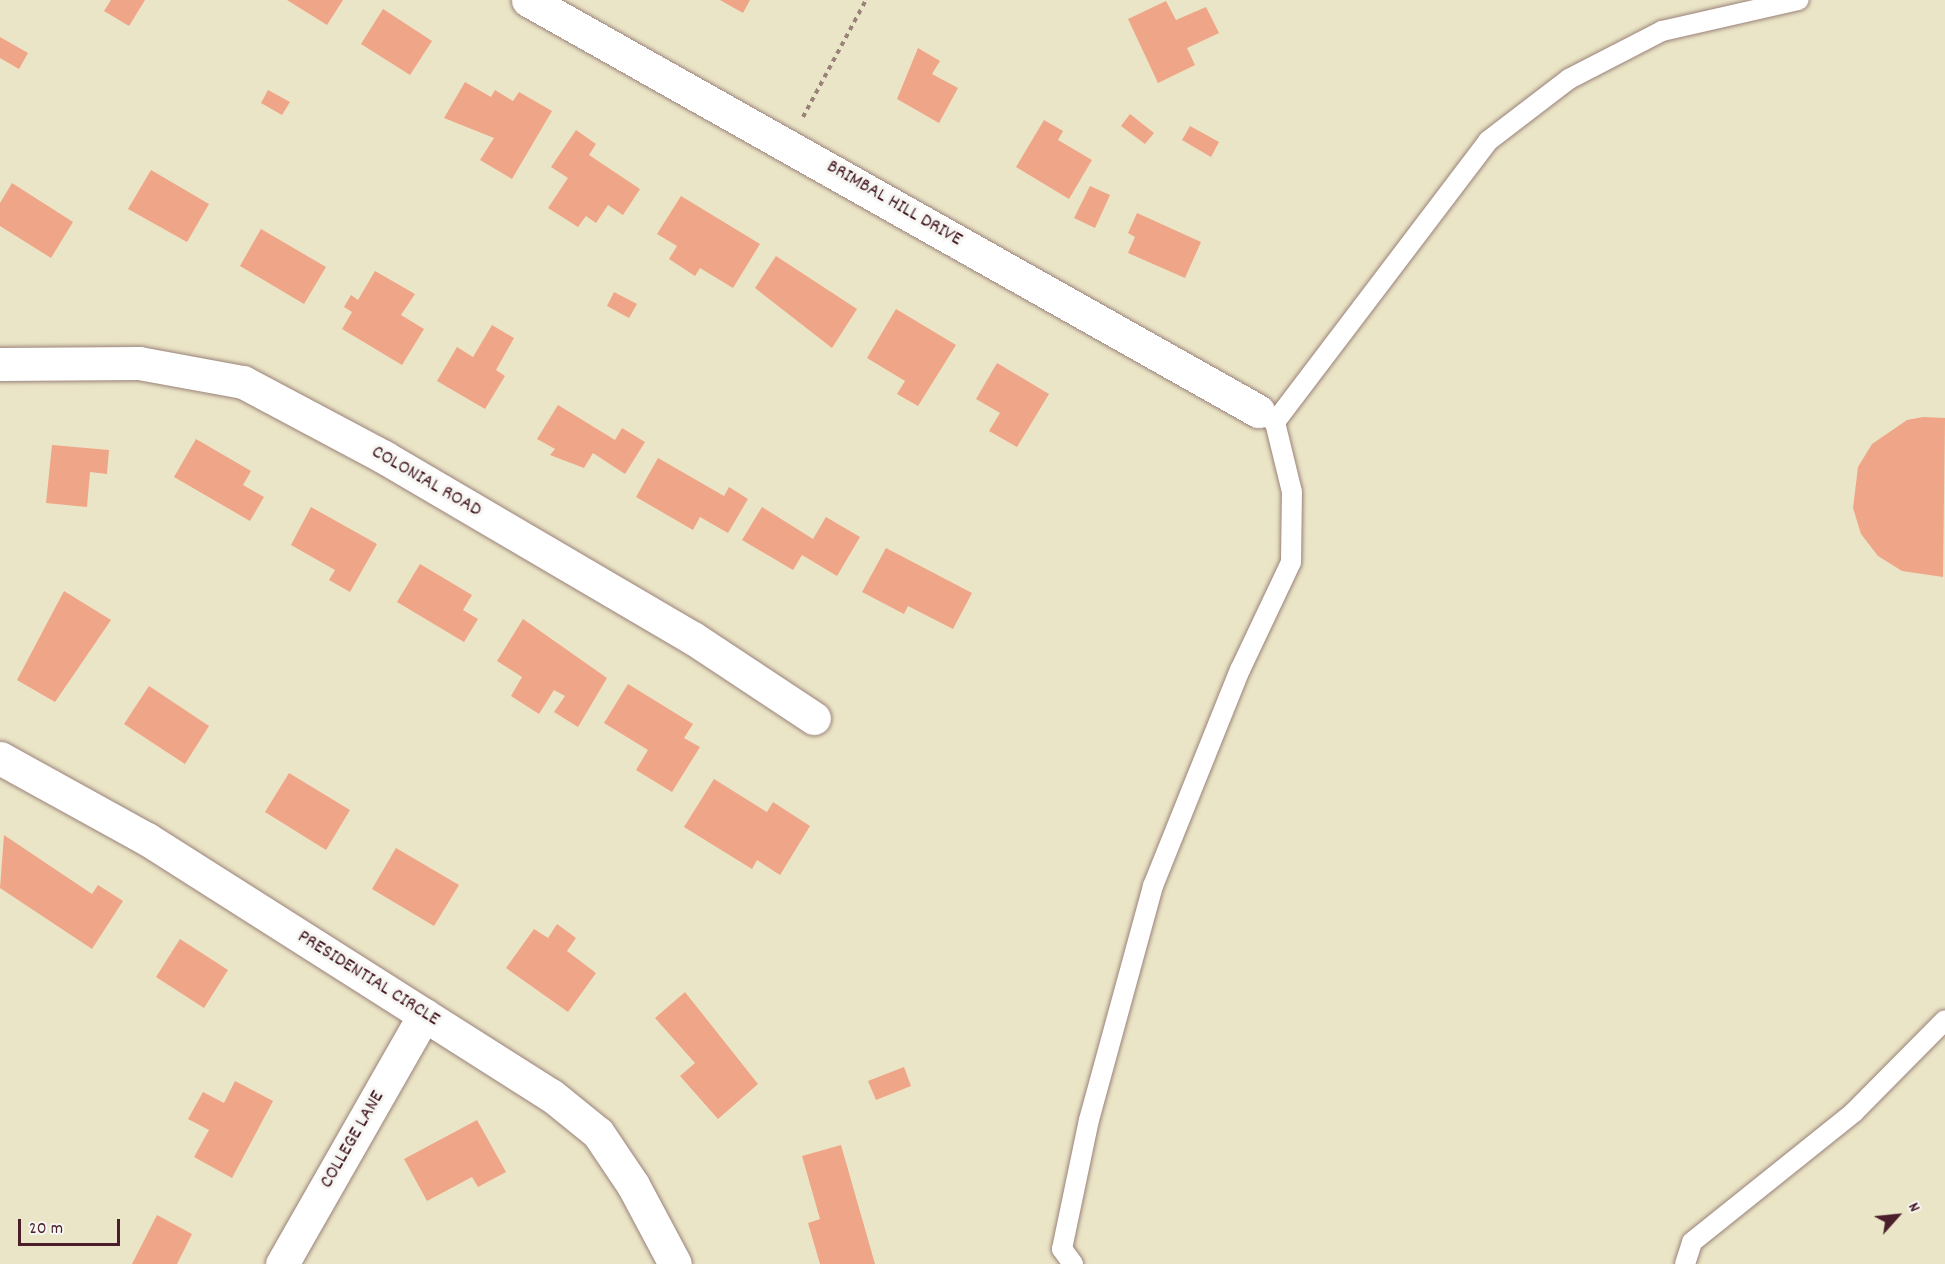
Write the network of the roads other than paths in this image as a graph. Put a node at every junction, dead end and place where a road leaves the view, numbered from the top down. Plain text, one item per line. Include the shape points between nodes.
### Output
1 (528, 0) edge
2 (1799, 0) edge
3 (0, 364) edge
4 (1267, 416) junction
5 (814, 718) dead end
6 (0, 759) edge
7 (424, 1015) junction
8 (1945, 1020) edge
9 (282, 1264) edge
10 (675, 1264) edge
11 (1073, 1264) edge
12 (1685, 1264) edge

1 - 4 street, BRIMBAL HILL DRIVE
2 - 4 lane via 1662,31 1569,79 1488,141
3 - 5 street, COLONIAL ROAD via 139,363 243,382 384,457 683,632
4 - 11 lane via 1292,492 1291,562 1240,670 1153,886 1069,1214 1062,1249
6 - 7 street, PRESIDENTIAL CIRCLE via 147,839
7 - 9 street, COLLEGE LANE
7 - 10 street, PRESIDENTIAL CIRCLE via 551,1095 598,1133 633,1185
8 - 12 lane via 1854,1112 1692,1242

